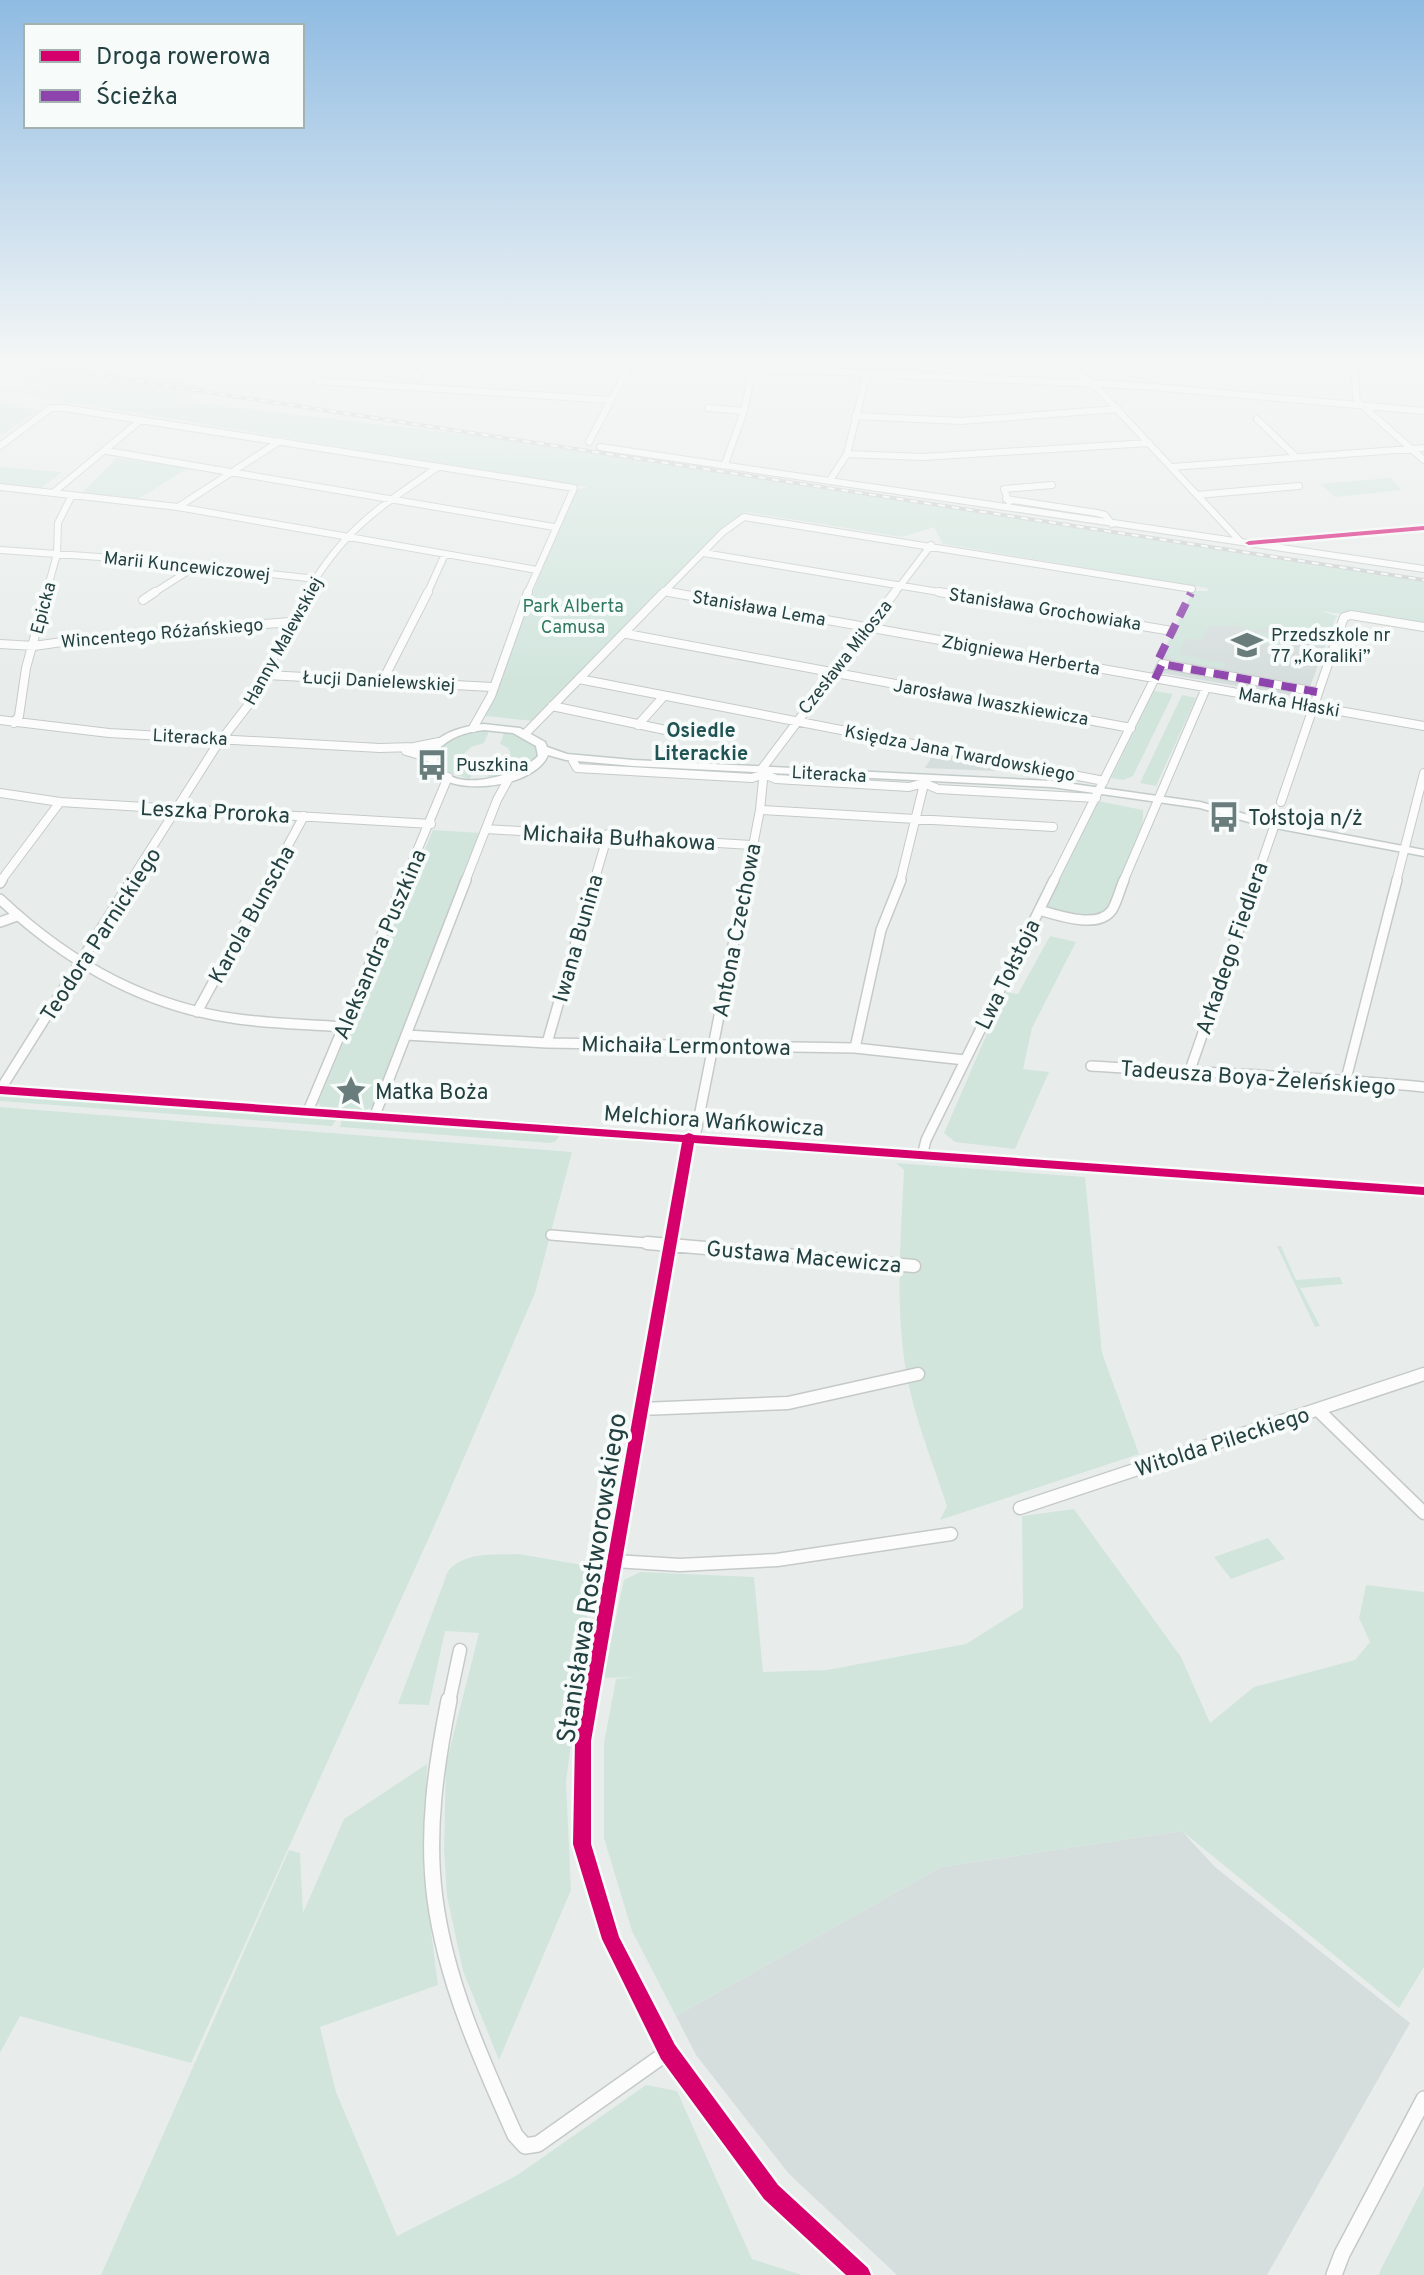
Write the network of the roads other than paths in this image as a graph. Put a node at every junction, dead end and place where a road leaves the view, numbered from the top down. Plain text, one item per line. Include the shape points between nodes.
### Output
1 (82, 470) edge
2 (230, 470) edge
3 (434, 470) edge
4 (459, 470) edge
5 (765, 470) edge
6 (836, 470) edge
7 (1175, 470) edge
8 (235, 471) junction
9 (830, 480) junction
10 (1052, 485) dead end
11 (1299, 486) dead end
12 (0, 487) edge
13 (54, 492) junction
14 (72, 495) junction
15 (1197, 495) junction
16 (394, 498) junction
17 (1006, 499) junction
18 (178, 507) junction
19 (1012, 507) junction
20 (1112, 524) junction
21 (554, 527) junction
22 (1424, 528) edge
23 (346, 536) junction
24 (1240, 541) junction
25 (1249, 543) junction
26 (931, 545) junction
27 (0, 550) edge
28 (704, 553) junction
29 (57, 554) junction
30 (445, 554) junction
31 (193, 568) junction
32 (1424, 569) edge
33 (537, 570) junction
34 (317, 579) junction
35 (901, 585) junction
36 (1192, 589) dead end
37 (668, 592) junction
38 (143, 600) dead end
39 (290, 622) junction
40 (868, 627) junction
41 (1424, 627) edge
42 (1172, 631) dead end
43 (627, 634) junction
44 (0, 644) edge
45 (34, 646) junction
46 (833, 673) junction
47 (267, 675) junction
48 (579, 679) junction
49 (1155, 679) junction
50 (383, 680) junction
51 (1206, 688) junction
52 (491, 692) junction
53 (1317, 692) junction
54 (664, 696) junction
55 (552, 706) junction
56 (1314, 707) junction
57 (0, 720) edge
58 (796, 721) junction
59 (14, 723) junction
60 (638, 725) junction
61 (1424, 726) edge
62 (473, 728) junction
63 (1131, 728) junction
64 (675, 732) dead end
65 (526, 733) junction
66 (226, 739) junction
67 (439, 742) junction
68 (380, 748) junction
69 (544, 750) junction
70 (430, 758) junction
71 (573, 761) junction
72 (633, 763) junction
73 (539, 764) junction
74 (763, 771) junction
75 (1424, 773) edge
76 (448, 777) junction
77 (508, 780) junction
78 (924, 781) junction
79 (1099, 791) junction
80 (0, 793) edge
81 (1155, 801) junction
82 (60, 802) junction
83 (1281, 802) dead end
84 (180, 809) junction
85 (760, 810) junction
86 (304, 816) junction
87 (918, 819) junction
88 (1270, 823) junction
89 (431, 824) junction
90 (1053, 827) dead end
91 (486, 829) junction
92 (608, 834) junction
93 (751, 845) junction
94 (1403, 849) junction
95 (1424, 853) edge
96 (0, 883) edge
97 (0, 899) edge
98 (1039, 910) junction
99 (17, 916) junction
100 (0, 922) edge
101 (79, 966) junction
102 (197, 1012) junction
103 (343, 1027) junction
104 (406, 1035) junction
105 (547, 1043) junction
106 (714, 1045) junction
107 (855, 1048) junction
108 (965, 1060) junction
109 (1091, 1066) dead end
110 (1189, 1073) junction
111 (1346, 1079) junction
112 (1424, 1087) edge
113 (0, 1090) edge
114 (308, 1111) junction
115 (375, 1115) junction
116 (692, 1137) junction
117 (922, 1156) junction
118 (1424, 1191) edge
119 (551, 1235) dead end
120 (673, 1245) junction
121 (914, 1266) dead end
122 (918, 1374) dead end
123 (1424, 1374) edge
124 (641, 1409) junction
125 (1318, 1410) junction
126 (1020, 1508) dead end
127 (1424, 1513) edge
128 (951, 1534) dead end
129 (614, 1561) junction
130 (460, 1650) dead end
131 (668, 2052) junction
132 (1424, 2099) edge
133 (861, 2275) edge
134 (1334, 2275) edge

1 - 13 street
2 - 8 street
3 - 16 street, Hanny Malewskiej
4 - 21 street via 574,488
5 - 9 street
6 - 9 street
7 - 15 street
8 - 16 street
8 - 18 street
9 - 19 street
10 - 17 street via 1004,489
11 - 15 street
12 - 13 street
13 - 14 street
14 - 18 street
14 - 29 street, Epicka via 58,523
15 - 24 street
16 - 21 street
16 - 23 street, Hanny Malewskiej
17 - 19 street
17 - 20 street via 1097,513
18 - 23 street
19 - 20 street
20 - 24 street
21 - 33 street
22 - 25 street
23 - 30 street
23 - 34 street, Hanny Malewskiej
24 - 25 street
25 - 32 street
26 - 28 street via 744,517
26 - 35 street, Czesława Miłosza
26 - 36 street
27 - 29 street, Marii Kuncewiczowej
28 - 35 street, Stanisława Grochowiaka
28 - 37 street
29 - 31 street, Marii Kuncewiczowej
29 - 45 street, Epicka
30 - 33 street
30 - 50 street
31 - 34 street, Marii Kuncewiczowej
31 - 38 street
33 - 52 street
34 - 39 street, Hanny Malewskiej
35 - 40 street, Czesława Miłosza
35 - 42 street, Stanisława Grochowiaka
37 - 40 street, Stanisława Lema
37 - 43 street
39 - 45 street, Wincentego Różańskiego
39 - 47 street, Hanny Malewskiej
40 - 46 street, Czesława Miłosza
40 - 49 street, Zbigniewa Herberta
41 - 53 street via 1344,617
43 - 46 street, Jarosława Iwaszkiewicza
43 - 48 street
44 - 45 street, Wincentego Różańskiego
45 - 59 street, Epicka
46 - 58 street, Czesława Miłosza
46 - 63 street, Jarosława Iwaszkiewicza
47 - 50 street, Łucji Danielewskiej
47 - 66 street, Hanny Malewskiej
48 - 54 street, Księdza Jana Twardowskiego
48 - 55 street
49 - 51 street, Marka Hłaski
49 - 53 street via 1162,664
49 - 63 street, Lwa Tołstoja
50 - 52 street, Łucji Danielewskiej
51 - 56 street, Marka Hłaski
51 - 81 street
52 - 62 street
53 - 56 street
54 - 58 street, Księdza Jana Twardowskiego
54 - 60 street
55 - 60 street
55 - 65 street
56 - 61 street, Marka Hłaski
56 - 83 street
57 - 59 street, Literacka
58 - 74 street, Czesława Miłosza
58 - 79 street, Księdza Jana Twardowskiego
59 - 66 street, Literacka
60 - 64 street
62 - 65 street
62 - 67 street
63 - 79 street, Lwa Tołstoja
65 - 69 street
66 - 68 street, Literacka
66 - 84 street, Teodora Parnickiego via 215,748
67 - 68 street, Literacka
67 - 70 street
68 - 70 street, Literacka
69 - 72 street, Literacka
69 - 73 street
70 - 76 street
71 - 72 street, Literacka
71 - 73 street, Literacka
71 - 74 street via 577,768 752,778
72 - 74 street, Literacka
73 - 77 street
74 - 78 street, Literacka
74 - 85 street, Antona Czechowa
75 - 94 street
76 - 77 street via 472,783
76 - 89 street, Aleksandra Puszkina
77 - 91 street
78 - 79 street, Literacka via 1040,783
78 - 79 street via 938,789
78 - 87 street
79 - 81 street, Literacka
79 - 98 street, Lwa Tołstoja
80 - 82 street, Leszka Proroka
81 - 88 street, Literacka
81 - 98 street via 1111,912 1082,919
82 - 84 street, Leszka Proroka
82 - 96 street
84 - 86 street, Leszka Proroka
84 - 101 street, Teodora Parnickiego
85 - 87 street
85 - 93 street, Antona Czechowa
86 - 89 street, Leszka Proroka
86 - 102 street, Karola Bunscha
87 - 90 street
87 - 107 street via 905,871 881,930
88 - 94 street, Literacka
88 - 110 street, Arkadego Fiedlera
89 - 103 street, Aleksandra Puszkina
91 - 92 street, Michaiła Bułhakowa
91 - 104 street
92 - 93 street, Michaiła Bułhakowa
92 - 105 street, Iwana Bunina
93 - 106 street, Antona Czechowa
94 - 95 street, Literacka
94 - 111 street
97 - 99 street
98 - 108 street, Lwa Tołstoja
99 - 100 street
99 - 101 street
101 - 102 street via 128,991
101 - 113 street, Teodora Parnickiego
102 - 103 street
103 - 114 street, Aleksandra Puszkina
104 - 105 street, Michaiła Lermontowa
104 - 115 street
105 - 106 street, Michaiła Lermontowa
106 - 107 street, Michaiła Lermontowa
106 - 116 street, Antona Czechowa
107 - 108 street, Michaiła Lermontowa
108 - 117 street, Lwa Tołstoja
109 - 110 street, Tadeusza Boya-Żeleńskiego
110 - 111 street, Tadeusza Boya-Żeleńskiego
111 - 112 street, Tadeusza Boya-Żeleńskiego
113 - 114 street, Melchiora Wańkowicza
114 - 115 street, Melchiora Wańkowicza
115 - 116 street, Melchiora Wańkowicza
116 - 117 street, Melchiora Wańkowicza
116 - 120 street, Stanisława Rostworowskiego
117 - 118 street, Melchiora Wańkowicza
119 - 120 street, Gustawa Macewicza
120 - 121 street, Gustawa Macewicza
120 - 124 street, Stanisława Rostworowskiego
122 - 124 street via 788,1403
123 - 125 street, Witolda Pileckiego
124 - 129 street, Stanisława Rostworowskiego
125 - 126 street, Witolda Pileckiego
125 - 127 street
128 - 129 street via 777,1560 680,1565
129 - 131 street, Stanisława Rostworowskiego via 583,1741 582,1844 611,1939
130 - 131 street via 438,1756 432,1822 434,1890 461,2010 515,2135 525,2146 538,2144
131 - 133 street, Stanisława Rostworowskiego via 771,2192
132 - 134 street

